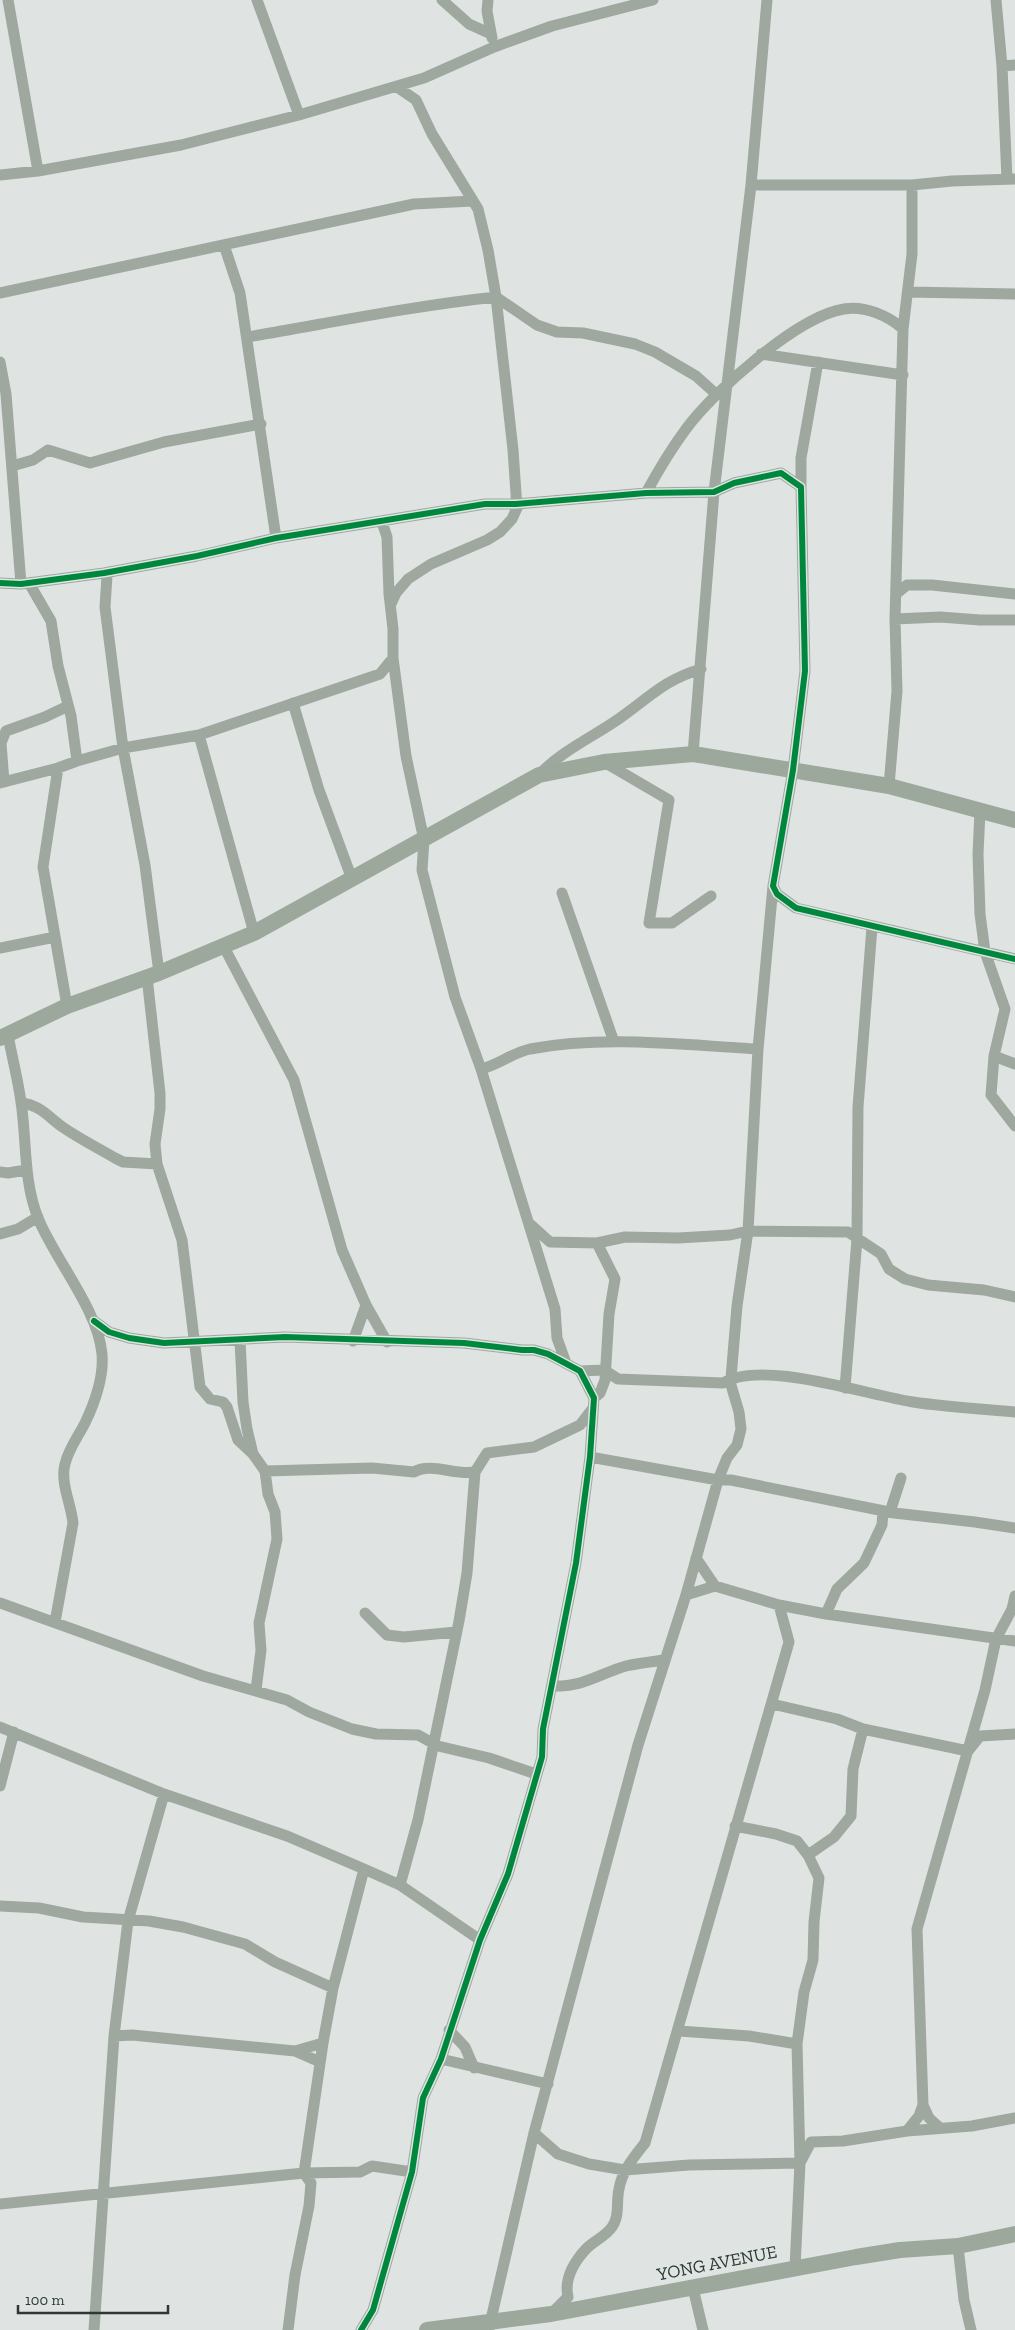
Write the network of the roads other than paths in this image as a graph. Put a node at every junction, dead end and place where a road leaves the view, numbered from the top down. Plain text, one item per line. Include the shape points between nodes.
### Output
1 (8, 0) edge
2 (442, 0) edge
3 (488, 0) edge
4 (653, 0) edge
5 (767, 0) edge
6 (996, 0) edge
7 (256, 1) edge
8 (491, 34) junction
9 (494, 47) junction
10 (1015, 65) edge
11 (1002, 66) junction
12 (397, 87) junction
13 (299, 115) junction
14 (38, 171) junction
15 (0, 175) edge
16 (1011, 179) edge
17 (751, 185) junction
18 (912, 185) junction
19 (473, 200) junction
20 (224, 245) junction
21 (908, 292) junction
22 (0, 293) edge
23 (1015, 294) edge
24 (496, 297) junction
25 (903, 329) junction
26 (247, 337) junction
27 (761, 354) junction
28 (0, 362) edge
29 (818, 362) junction
30 (903, 375) junction
31 (726, 386) junction
32 (716, 394) junction
33 (261, 424) junction
34 (12, 466) junction
35 (801, 487) junction
36 (714, 492) junction
37 (646, 493) junction
38 (516, 504) junction
39 (382, 522) junction
40 (276, 538) junction
41 (104, 573) junction
42 (0, 583) edge
43 (24, 584) junction
44 (896, 594) junction
45 (1015, 594) edge
46 (390, 604) junction
47 (895, 619) junction
48 (1015, 620) edge
49 (393, 658) junction
50 (701, 669) junction
51 (293, 703) junction
52 (68, 706) junction
53 (199, 735) junction
54 (122, 748) junction
55 (693, 754) junction
56 (77, 761) junction
57 (604, 762) junction
58 (58, 768) junction
59 (793, 770) junction
60 (539, 775) junction
61 (2, 782) edge
62 (889, 786) junction
63 (980, 811) junction
64 (1015, 820) edge
65 (424, 840) junction
66 (352, 880) junction
67 (773, 886) junction
68 (562, 893) dead end
69 (711, 896) dead end
70 (872, 927) junction
71 (254, 934) junction
72 (55, 937) junction
73 (224, 947) junction
74 (0, 948) edge
75 (985, 952) junction
76 (1015, 959) edge
77 (153, 975) junction
78 (67, 1006) junction
79 (4, 1037) edge
80 (614, 1042) junction
81 (758, 1049) junction
82 (994, 1056) junction
83 (1015, 1064) edge
84 (481, 1069) junction
85 (21, 1103) junction
86 (1015, 1126) edge
87 (157, 1164) junction
88 (26, 1170) junction
89 (0, 1172) edge
90 (38, 1217) junction
91 (529, 1223) junction
92 (748, 1231) junction
93 (0, 1234) edge
94 (857, 1239) junction
95 (550, 1242) junction
96 (597, 1243) junction
97 (540, 1258) junction
98 (1015, 1297) edge
99 (366, 1305) junction
100 (94, 1321) junction
101 (240, 1340) junction
102 (354, 1341) junction
103 (196, 1342) junction
104 (387, 1342) junction
105 (566, 1364) junction
106 (604, 1370) junction
107 (580, 1371) junction
108 (731, 1378) junction
109 (846, 1388) junction
110 (594, 1403) junction
111 (1015, 1412) edge
112 (253, 1454) junction
113 (590, 1457) junction
114 (265, 1471) junction
115 (475, 1472) junction
116 (901, 1478) dead end
117 (718, 1480) junction
118 (886, 1511) junction
119 (1015, 1528) edge
120 (696, 1558) junction
121 (715, 1586) junction
122 (686, 1595) junction
123 (1015, 1596) edge
124 (0, 1603) edge
125 (778, 1604) junction
126 (365, 1613) dead end
127 (826, 1614) junction
128 (55, 1622) junction
129 (456, 1632) junction
130 (996, 1639) junction
131 (1015, 1642) edge
132 (664, 1660) junction
133 (552, 1685) junction
134 (256, 1690) junction
135 (772, 1704) junction
136 (0, 1727) edge
137 (863, 1729) junction
138 (14, 1732) junction
139 (1015, 1734) edge
140 (434, 1744) junction
141 (968, 1751) junction
142 (536, 1774) junction
143 (0, 1786) edge
144 (164, 1794) junction
145 (735, 1826) junction
146 (808, 1854) junction
147 (364, 1869) junction
148 (400, 1886) junction
149 (0, 1906) edge
150 (128, 1921) junction
151 (480, 1940) junction
152 (333, 1988) junction
153 (449, 2030) junction
154 (679, 2031) junction
155 (114, 2036) junction
156 (323, 2043) junction
157 (797, 2044) junction
158 (295, 2051) junction
159 (441, 2059) junction
160 (320, 2062) junction
161 (474, 2068) junction
162 (548, 2084) junction
163 (923, 2105) junction
164 (1015, 2118) edge
165 (940, 2128) junction
166 (907, 2130) junction
167 (534, 2133) junction
168 (800, 2163) junction
169 (625, 2170) junction
170 (412, 2172) junction
171 (304, 2173) junction
172 (104, 2192) junction
173 (0, 2204) edge
174 (1015, 2234) edge
175 (958, 2246) junction
176 (795, 2268) junction
177 (693, 2288) junction
178 (551, 2314) junction
179 (490, 2326) edge
180 (94, 2330) edge
181 (288, 2330) edge
182 (361, 2330) edge
183 (427, 2330) edge
184 (703, 2330) edge
185 (971, 2330) edge

1 - 14 street
2 - 8 street via 469,24
3 - 8 street
4 - 9 street via 552,26
5 - 17 street
6 - 11 street
7 - 13 street
8 - 9 street
9 - 12 street
10 - 11 street
11 - 16 street
12 - 13 street
12 - 19 street via 416,100 432,134
13 - 14 street via 181,145
14 - 15 street
16 - 18 street via 952,180
17 - 18 street
17 - 31 street
18 - 21 street via 912,254
19 - 20 street via 414,204
19 - 24 street via 488,250
20 - 22 street
20 - 26 street via 240,293
21 - 23 street
21 - 25 street
24 - 26 street via 379,312
24 - 32 street via 537,325 557,332 583,333 635,344 655,352 696,376
24 - 38 street
25 - 27 street via 883,315 844,308 826,314
25 - 30 street
26 - 33 street
27 - 29 street
27 - 31 street
28 - 34 street
29 - 30 street
29 - 35 street via 801,458
30 - 44 street
31 - 32 street
31 - 36 street
32 - 37 street via 686,428
33 - 34 street via 164,442 90,463 48,450 33,460
33 - 40 street
34 - 43 street
35 - 36 street via 781,473 734,483
35 - 59 street via 805,671
36 - 37 street
36 - 50 street
37 - 38 street
38 - 39 street via 485,504
38 - 46 street via 512,518 500,532 421,570 408,579
39 - 40 street
39 - 46 street via 387,537
40 - 41 street
41 - 43 street
41 - 54 street via 107,576 105,607
42 - 43 street
43 - 52 street via 51,621
44 - 45 street via 907,585 932,585
44 - 47 street
46 - 49 street
47 - 48 street
47 - 62 street via 897,691
49 - 51 street via 380,674
49 - 65 street via 406,756
50 - 55 street
50 - 60 street via 680,675 658,688 620,718 553,760
51 - 53 street
51 - 66 street via 319,790
52 - 56 street
52 - 61 street via 6,730 1,743
53 - 54 street
53 - 71 street
54 - 56 street
54 - 77 street via 145,865
55 - 57 street
55 - 59 street
56 - 58 street
57 - 60 street
57 - 69 street via 669,800 648,924 672,923
58 - 61 street
58 - 72 street via 43,868
59 - 62 street
59 - 67 street
60 - 65 street
62 - 63 street
63 - 64 street
63 - 75 street via 979,897
65 - 66 street
65 - 84 street via 422,870 455,998
66 - 71 street
67 - 70 street via 777,894 796,908
67 - 81 street
68 - 80 street
70 - 75 street
70 - 94 street via 858,1106
71 - 73 street
72 - 74 street
72 - 78 street
73 - 77 street
73 - 99 street via 294,1080 342,1250
75 - 76 street
75 - 82 street via 1005,1009
77 - 78 street
77 - 87 street via 160,1092 155,1144
78 - 79 street
79 - 85 street
80 - 81 street
80 - 84 street via 583,1042 528,1050
81 - 92 street
82 - 83 street
82 - 86 street via 991,1095
84 - 91 street
85 - 87 street via 40,1108 62,1127 123,1162
85 - 88 street
87 - 103 street via 182,1240
88 - 89 street
88 - 90 street
90 - 93 street
90 - 100 street
91 - 95 street
91 - 97 street
92 - 94 street via 848,1232
92 - 96 street via 678,1238 624,1237
92 - 108 street
94 - 98 street via 881,1254 889,1269 905,1279
94 - 109 street
95 - 96 street
95 - 97 street
96 - 106 street via 615,1279
97 - 105 street via 555,1309 557,1338
99 - 102 street
99 - 104 street
100 - 103 street via 109,1332 129,1338 164,1343
100 - 128 street via 102,1354 100,1381 85,1424 70,1447 64,1466 73,1523
101 - 102 street via 285,1337
101 - 103 street
101 - 112 street via 243,1402
102 - 104 street
103 - 112 street via 200,1387 210,1399 223,1402 227,1407 238,1440
104 - 105 street via 464,1343 534,1350
105 - 107 street
106 - 107 street
106 - 108 street via 618,1379 723,1383
106 - 110 street via 605,1380
107 - 110 street
108 - 109 street via 755,1374 799,1378
108 - 117 street via 741,1429 738,1445 727,1458
109 - 111 street via 914,1402
110 - 113 street
110 - 115 street via 580,1425 534,1447 487,1453
112 - 114 street
113 - 117 street
113 - 133 street via 576,1563
114 - 115 street via 372,1468
114 - 134 street via 277,1539 259,1622 261,1650
115 - 129 street via 467,1573
116 - 118 street
117 - 118 street
117 - 120 street
118 - 119 street
118 - 127 street via 864,1563 837,1589
120 - 121 street
120 - 122 street
121 - 122 street
121 - 125 street
122 - 132 street
123 - 130 street
124 - 128 street
125 - 127 street
125 - 135 street via 790,1642
126 - 129 street via 387,1635 404,1637
127 - 130 street
128 - 134 street via 185,1670
129 - 140 street
130 - 131 street
130 - 141 street
132 - 133 street via 626,1666 575,1686
132 - 162 street via 635,1754
133 - 142 street via 543,1729 542,1757
134 - 140 street via 352,1729 376,1734 418,1735
135 - 137 street via 837,1719
135 - 145 street
136 - 138 street
137 - 141 street
137 - 146 street via 853,1768 851,1816 834,1836
138 - 143 street
138 - 144 street
139 - 141 street via 980,1736
140 - 142 street
140 - 148 street
141 - 163 street via 916,1929
142 - 151 street via 508,1874
144 - 147 street via 287,1836
144 - 150 street
145 - 146 street via 797,1841
145 - 154 street
146 - 157 street via 819,1878 813,1960 804,1992
147 - 148 street
147 - 152 street
148 - 151 street
149 - 150 street via 40,1908 83,1917
150 - 152 street via 184,1927 246,1944 275,1962
150 - 155 street
151 - 153 street
152 - 156 street
153 - 159 street
153 - 161 street via 464,2047
154 - 157 street via 748,2036
154 - 169 street via 645,2143
155 - 158 street via 132,2034
155 - 172 street
156 - 158 street
156 - 160 street
157 - 168 street
158 - 160 street
159 - 161 street
159 - 170 street via 423,2098
160 - 171 street
161 - 162 street
162 - 167 street
163 - 165 street via 929,2118
163 - 166 street via 919,2116
164 - 165 street
165 - 166 street
166 - 168 street via 843,2141 811,2142
167 - 169 street via 558,2154 589,2164
167 - 179 street
168 - 169 street
168 - 176 street
169 - 178 street via 613,2226 587,2248 574,2265 566,2288 568,2297
170 - 171 street via 372,2166 360,2172
170 - 182 street via 373,2310
171 - 172 street
171 - 181 street via 311,2183 309,2206
172 - 173 street
172 - 180 street
174 - 175 street, YONG AVENUE
175 - 176 street, YONG AVENUE via 900,2250
175 - 185 street
176 - 177 street, YONG AVENUE
177 - 178 street, YONG AVENUE
177 - 184 street
178 - 179 street, YONG AVENUE
179 - 183 street, YONG AVENUE

